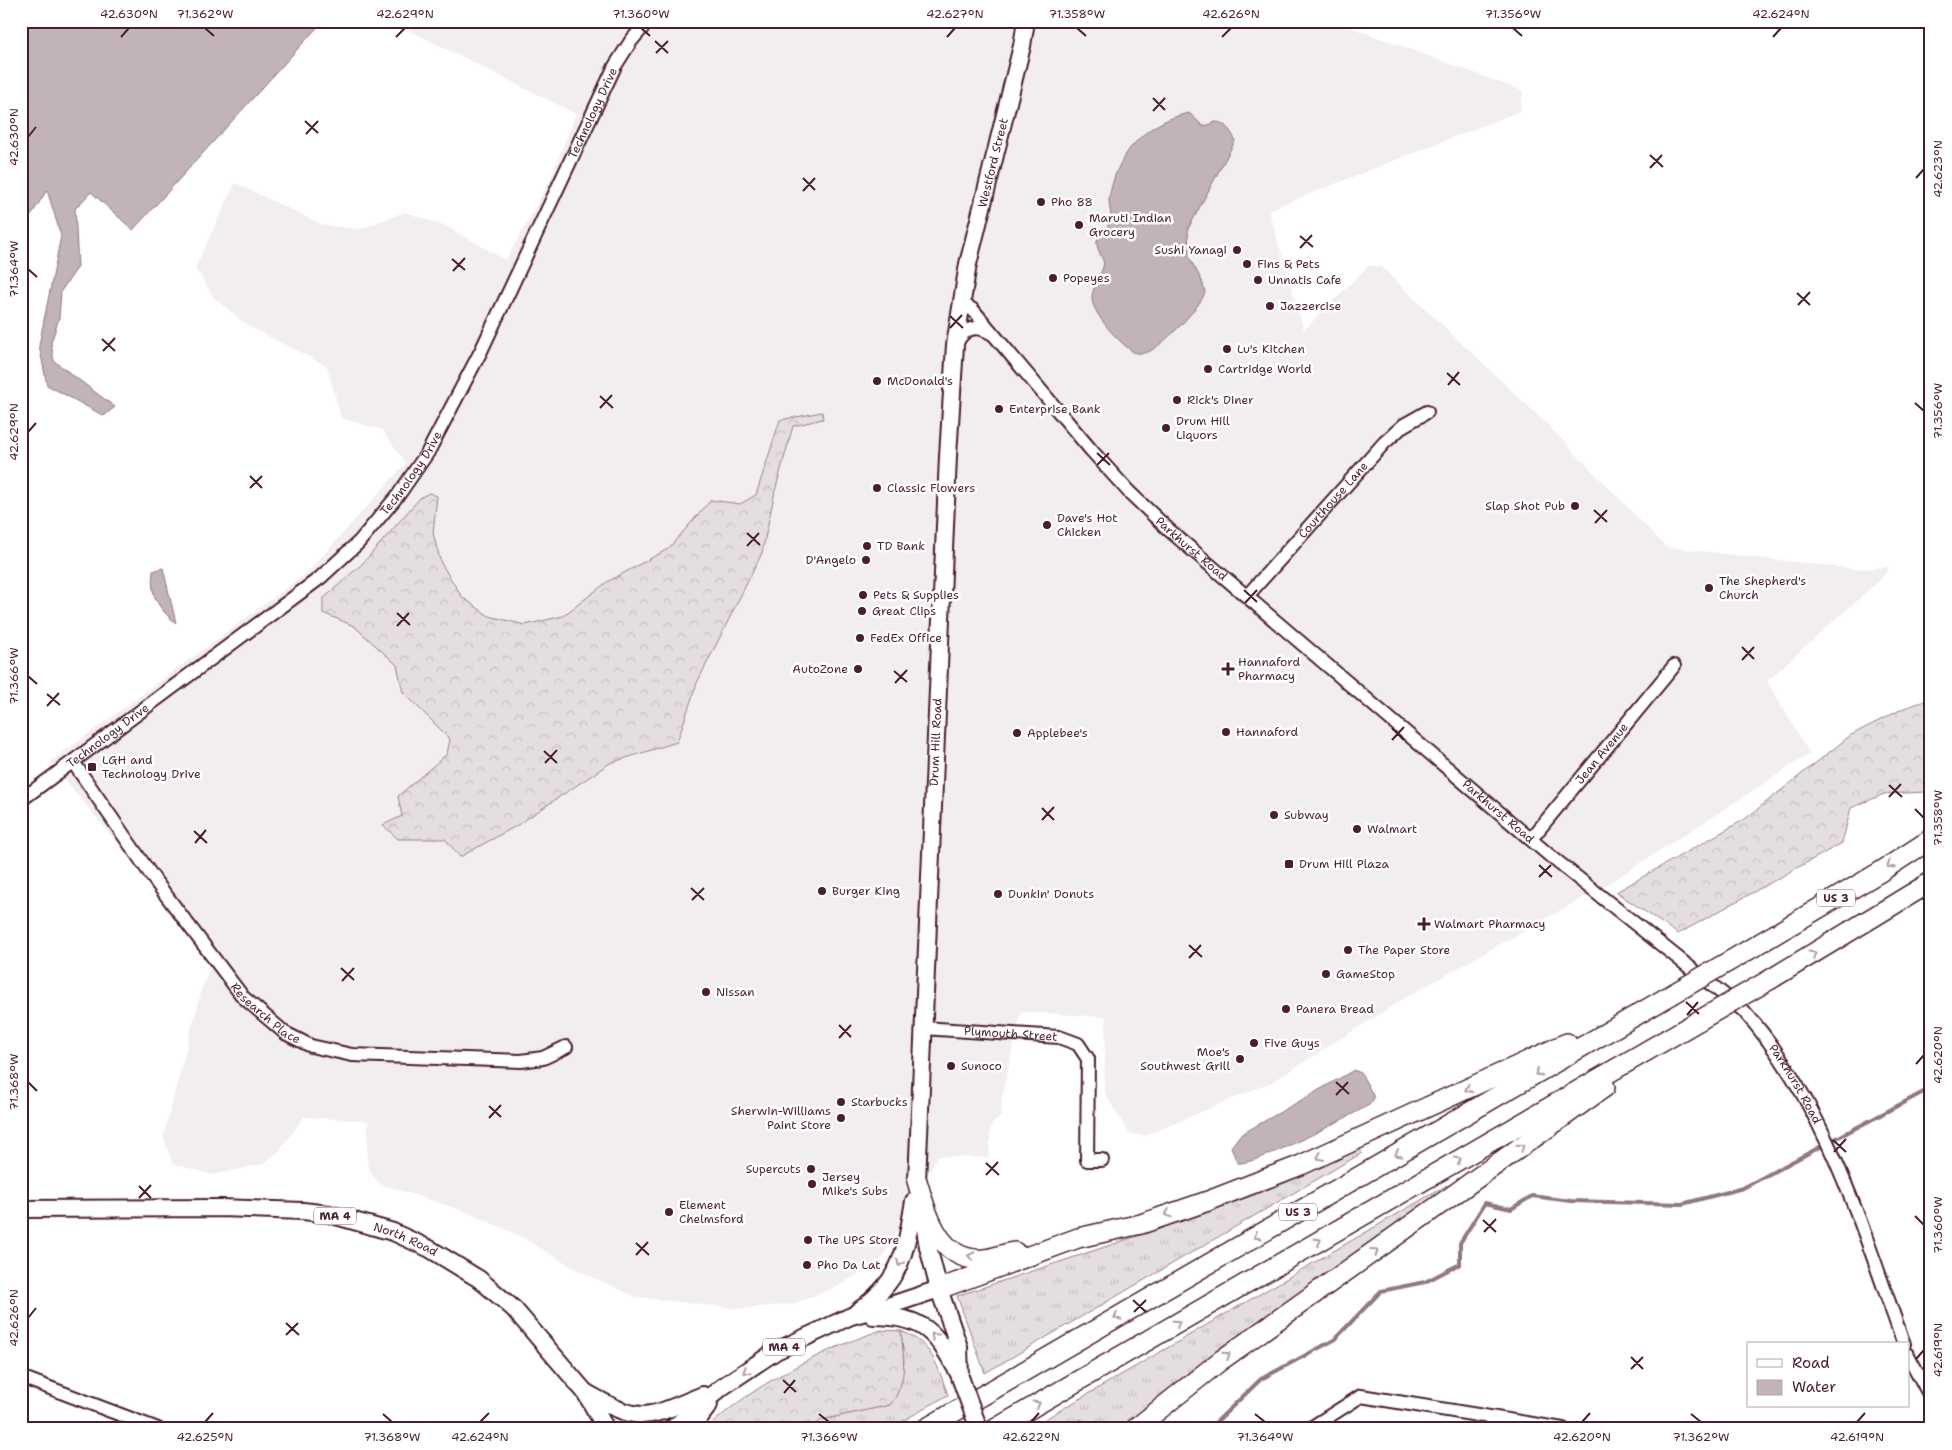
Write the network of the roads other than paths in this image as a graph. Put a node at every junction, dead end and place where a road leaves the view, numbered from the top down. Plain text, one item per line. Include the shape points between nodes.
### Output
1 (648, 21) edge
2 (1026, 21) edge
3 (961, 303) junction
4 (1000, 341) junction
5 (955, 345) junction
6 (1427, 412) dead end
7 (1247, 596) junction
8 (1674, 666) dead end
9 (73, 762) junction
10 (21, 800) edge
11 (1531, 839) junction
12 (1931, 839) edge
13 (1931, 882) edge
14 (1671, 996) junction
15 (1700, 1020) junction
16 (923, 1028) junction
17 (566, 1047) dead end
18 (1102, 1160) dead end
19 (917, 1181) junction
20 (21, 1209) edge
21 (1053, 1247) junction
22 (939, 1289) junction
23 (851, 1316) junction
24 (1903, 1342) edge
25 (1910, 1358) edge
26 (21, 1377) edge
27 (960, 1377) junction
28 (722, 1387) junction
29 (585, 1392) junction
30 (1931, 1398) edge
31 (158, 1429) edge
32 (606, 1429) edge
33 (672, 1429) edge
34 (691, 1429) edge
35 (925, 1429) edge
36 (979, 1429) edge
37 (994, 1429) edge
38 (1135, 1429) edge
39 (1309, 1429) edge
40 (1563, 1429) edge

1 - 9 street, Technology Drive via 615,66 477,360 428,452 399,494 359,542 320,578
2 - 3 main road, Westford Street
3 - 4 street, Parkhurst Road via 973,310
3 - 5 main road, Drum Hill Road
4 - 5 street, Parkhurst Road via 982,328 974,327 963,333
4 - 7 street, Parkhurst Road via 1129,492
5 - 16 main road, Drum Hill Road
6 - 7 street, Courthouse Lane via 1404,425 1384,443
7 - 11 street, Parkhurst Road
8 - 11 street, Jean Avenue
9 - 10 street, Technology Drive
9 - 17 street, Research Place via 156,882 243,997 285,1034 311,1046 352,1055 521,1061 544,1058
11 - 24 street, Parkhurst Road via 1743,1010 1766,1036 1824,1136
12 -> 14 highway, US 3, bridge
15 -> 13 highway, US 3, bridge
14 -> 21 highway via 1301,1165 1141,1224
14 -> 35 highway, US 3
37 -> 15 highway, US 3
38 -> 15 highway via 1220,1361
16 - 18 street, Plymouth Street via 1060,1037 1078,1044 1088,1059 1087,1160
16 - 19 main road, Drum Hill Road
21 -> 19 highway via 983,1259 962,1254 946,1244 932,1228
19 - 22 main road, Drum Hill Road via 923,1225
19 -> 23 main road, Drum Hill Road via 906,1249 900,1266 882,1289
20 - 29 main road, North Road / MA 4 via 303,1211 329,1214 393,1232 430,1249 478,1279 514,1309
21 - 22 highway
22 - 23 main road
22 - 27 main road, Drum Hill Road via 959,1347
27 -> 23 main road, MA 4 via 944,1346 919,1324 892,1316
23 -> 28 main road, MA 4 via 776,1351
25 - 30 street
26 - 31 street
27 - 36 main road, MA 4, bridge
28 - 29 main road, North Road / MA 4 via 653,1415 641,1416 618,1411
28 - 33 main road
28 - 34 main road
29 - 32 main road, North Road / MA 4
39 - 40 street via 1361,1396

